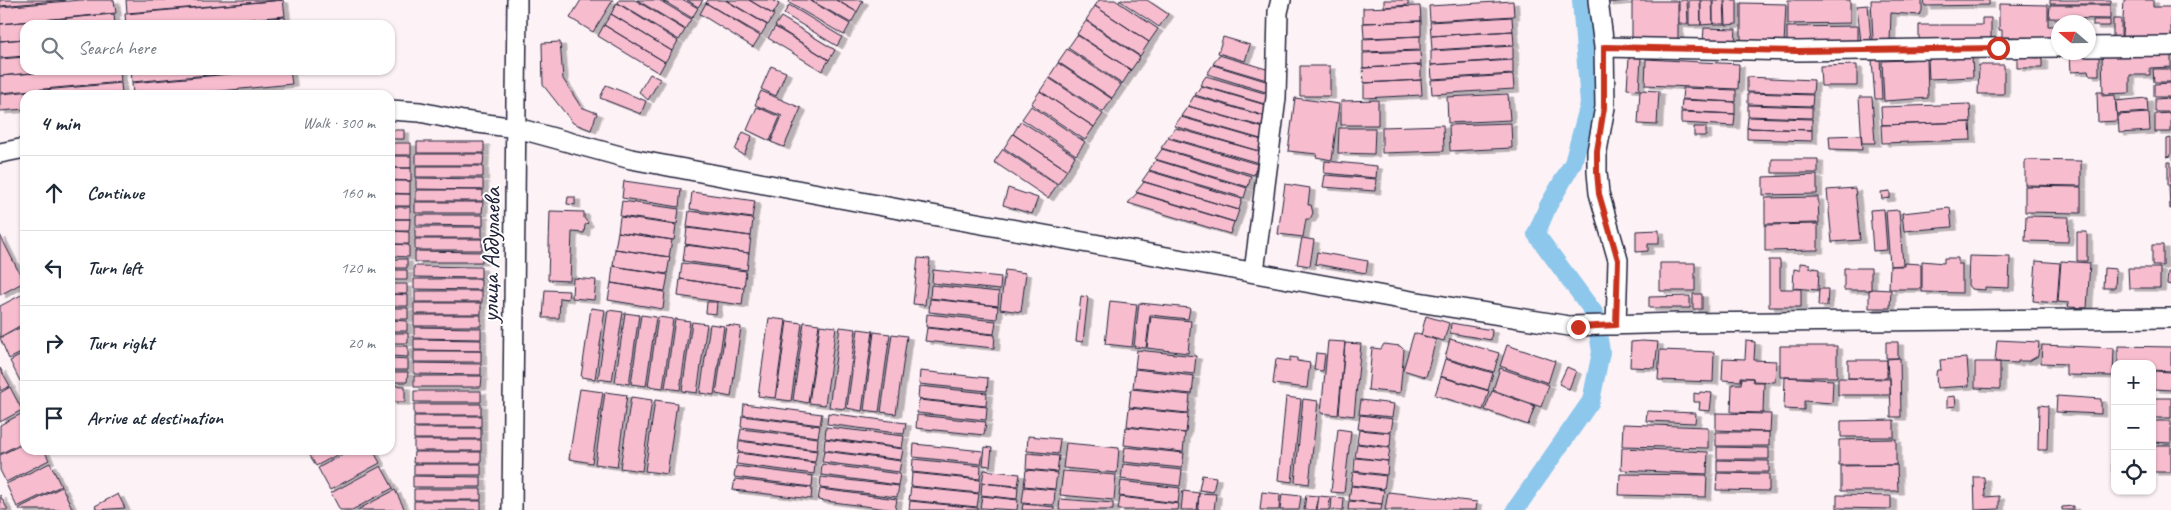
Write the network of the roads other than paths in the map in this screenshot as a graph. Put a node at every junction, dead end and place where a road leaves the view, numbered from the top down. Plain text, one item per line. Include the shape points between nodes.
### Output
1 (517, 0) edge
2 (1281, 0) edge
3 (1598, 0) edge
4 (2171, 46) edge
5 (1604, 47) junction
6 (2051, 47) edge
7 (2096, 47) edge
8 (395, 110) edge
9 (517, 128) junction
10 (20, 149) edge
11 (0, 153) edge
12 (1254, 272) junction
13 (2171, 318) edge
14 (1610, 326) junction
15 (512, 510) edge

1 - 9 street, улица Абдулаева
2 - 12 street via 1276,98
3 - 5 street
4 - 7 street
5 - 6 street via 1798,51
5 - 14 street via 1604,108 1597,172 1599,194 1618,260
8 - 9 street
9 - 12 street via 631,159 904,217
9 - 15 street, улица Абдулаева
10 - 11 street
12 - 14 street via 1582,328
13 - 14 street

